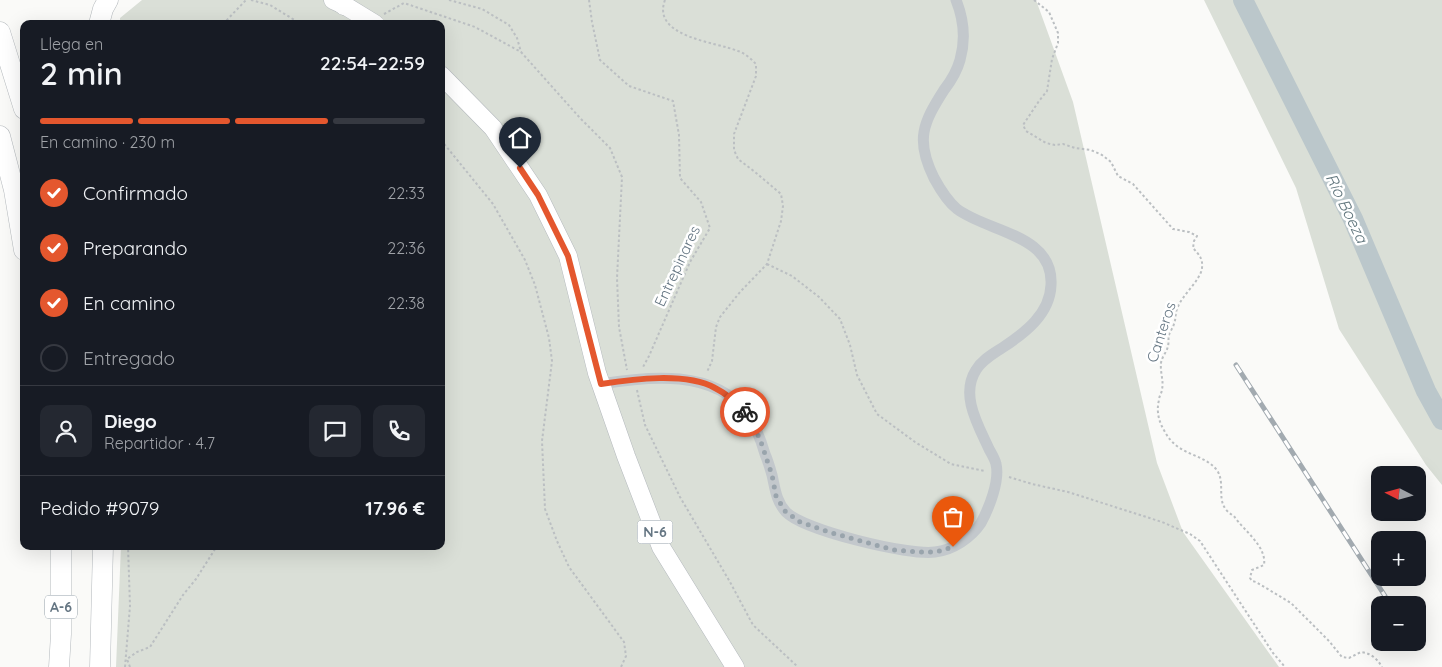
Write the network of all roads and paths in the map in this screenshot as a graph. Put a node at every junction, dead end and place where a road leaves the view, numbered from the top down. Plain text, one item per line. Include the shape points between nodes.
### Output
1 (108, 0) edge
2 (246, 0) edge
3 (251, 0) edge
4 (448, 0) edge
5 (589, 0) edge
6 (665, 0) edge
7 (956, 0) edge
8 (1034, 0) edge
9 (339, 2) edge
10 (100, 20) edge
11 (227, 20) edge
12 (294, 20) edge
13 (369, 20) edge
14 (375, 20) edge
15 (0, 32) edge
16 (521, 52) junction
17 (445, 79) edge
18 (20, 96) edge
19 (0, 136) edge
20 (445, 145) edge
21 (0, 172) edge
22 (20, 226) edge
23 (20, 248) edge
24 (767, 264) junction
25 (632, 379) junction
26 (704, 383) junction
27 (601, 384) junction
28 (996, 474) junction
29 (61, 550) edge
30 (92, 550) edge
31 (103, 550) edge
32 (128, 550) edge
33 (214, 550) edge
34 (127, 658) junction
35 (59, 667) edge
36 (92, 667) edge
37 (100, 667) edge
38 (125, 667) edge
39 (130, 667) edge
40 (621, 667) edge
41 (735, 667) edge
42 (798, 667) edge
43 (1286, 667) edge
44 (1382, 667) edge

1 - 10 highway
2 - 11 path
3 - 12 path via 270,5
4 - 16 path via 482,9 509,25
5 - 25 path, Entrepinares via 600,60 628,86 673,101 679,135 680,178 701,202 710,228 690,262 649,356
6 - 24 path via 663,14 668,24 678,32 739,51 756,64 756,76 734,134 734,150 738,159 782,194 781,221
7 - 28 street via 964,30 960,60 924,125 926,159 945,196 957,209 1030,244 1043,256 1052,281 1045,311 1025,332 979,366 971,381 973,413 996,464
8 - 44 path, Canteros via 1049,12 1058,33 1058,43 1047,91 1023,125 1026,131 1046,143 1091,150 1102,155 1112,162 1118,176 1133,184 1173,229 1196,236 1193,248 1202,259 1202,270 1177,309 1161,360 1163,388 1157,411 1166,434 1180,449 1217,470 1224,507 1265,558 1264,565 1252,570 1252,581 1291,603 1342,657 1369,653
9 - 13 highway
14 - 16 path via 404,3 475,27
15 - 18 highway
16 - 25 path via 610,148 622,177 617,278 619,327
17 - 27 highway, N-6 via 493,128 538,195 568,256
19 - 22 highway
20 - 40 path via 493,204 536,285 552,361 542,441 545,509 569,567 624,642 626,656
21 - 23 highway
24 - 26 path via 720,316 712,361
24 - 28 path via 792,276 840,319 857,375 877,414 951,464
25 - 26 street via 687,379
25 - 27 street
25 - 42 path via 645,425 680,497 753,625
26 - 28 street via 731,397 747,413 760,439 776,496 785,511 800,522 832,533 894,550 936,552 953,547 979,525 989,508
27 - 41 highway, N-6 via 661,547
28 - 43 path via 1068,492 1190,534 1200,542 1273,653
29 - 35 highway, A-6
30 - 36 highway, A-6
31 - 37 highway
32 - 34 path
33 - 34 path via 150,648
34 - 38 path
34 - 39 path

